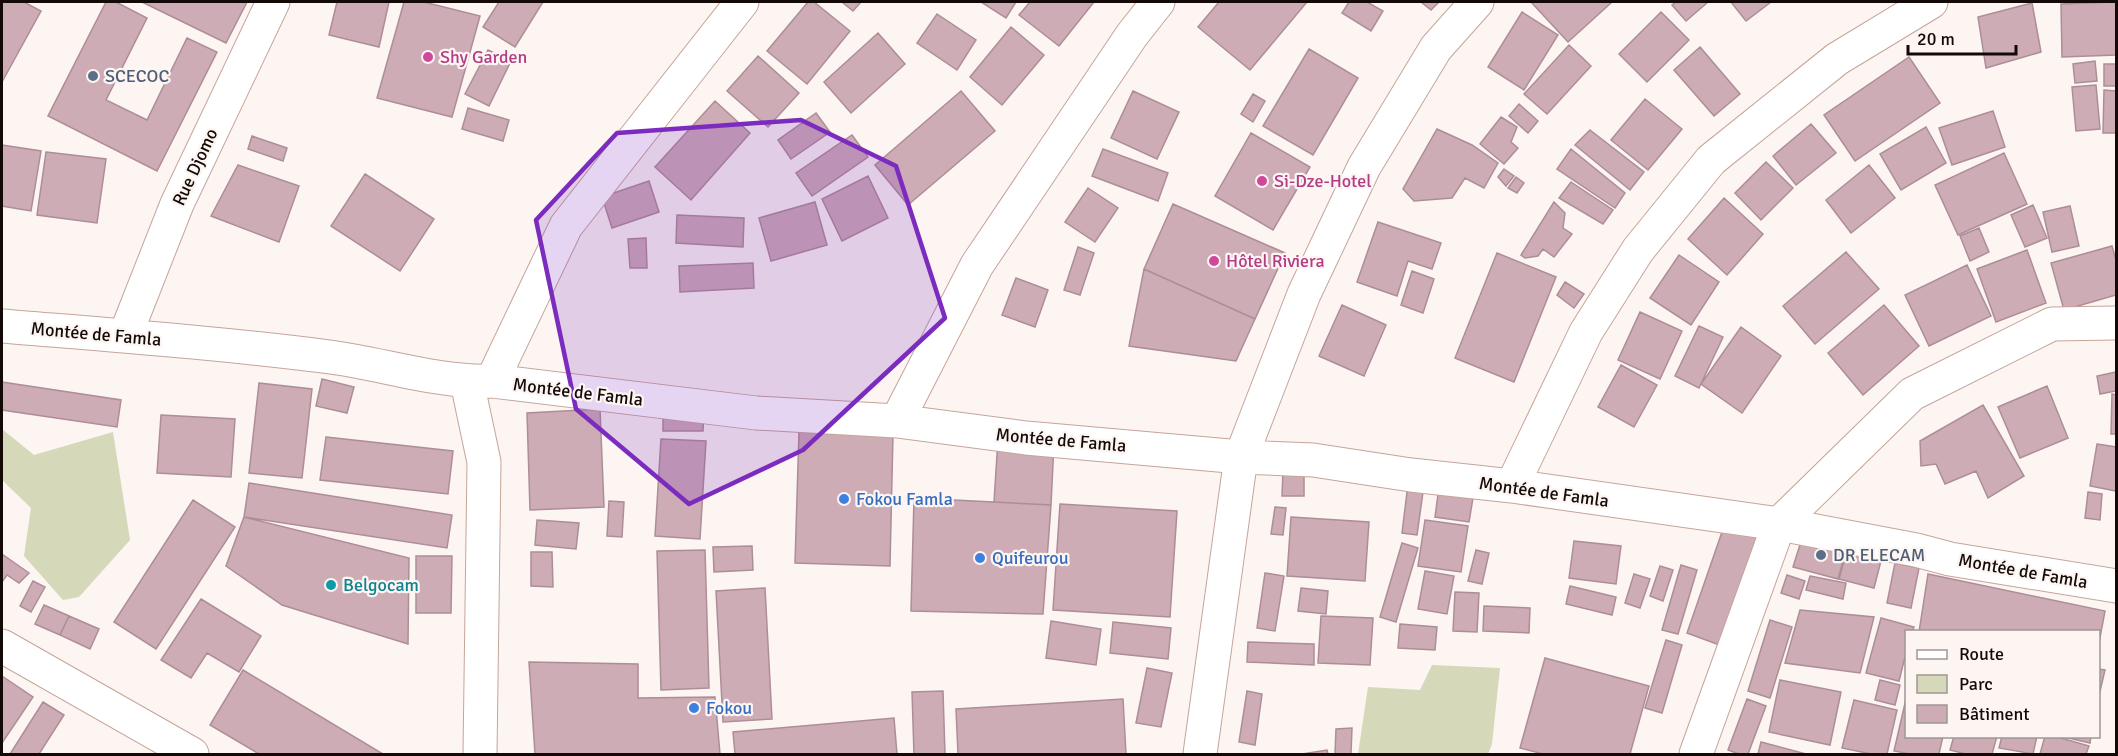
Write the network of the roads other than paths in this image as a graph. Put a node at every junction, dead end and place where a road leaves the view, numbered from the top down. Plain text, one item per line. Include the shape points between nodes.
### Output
1 (273, 2) edge
2 (742, 2) edge
3 (1158, 2) edge
4 (1477, 2) edge
5 (1931, 2) edge
6 (2116, 323) edge
7 (2, 326) edge
8 (125, 336) junction
9 (480, 381) junction
10 (897, 421) junction
11 (1241, 457) junction
12 (1512, 486) junction
13 (1779, 524) junction
14 (2116, 586) edge
15 (2, 646) edge
16 (192, 754) edge
17 (480, 754) edge
18 (1200, 754) edge
19 (1696, 754) edge

1 - 8 street, Rue Djomo via 177,204
2 - 9 street via 566,226
3 - 10 street via 978,265
4 - 11 street via 1436,48 1364,166 1304,294
5 - 12 street via 1838,58 1711,160 1638,250 1587,332
6 - 13 street via 2052,324 1912,394
7 - 8 street, Montée de Famla
8 - 9 street, Montée de Famla via 268,349
9 - 10 street, Montée de Famla via 756,413
9 - 17 street via 484,462
10 - 11 street, Montée de Famla via 1026,438
11 - 12 street, Montée de Famla via 1313,460
11 - 18 street
12 - 13 street, Montée de Famla
13 - 14 street, Montée de Famla via 1950,559
13 - 19 street
15 - 16 street

